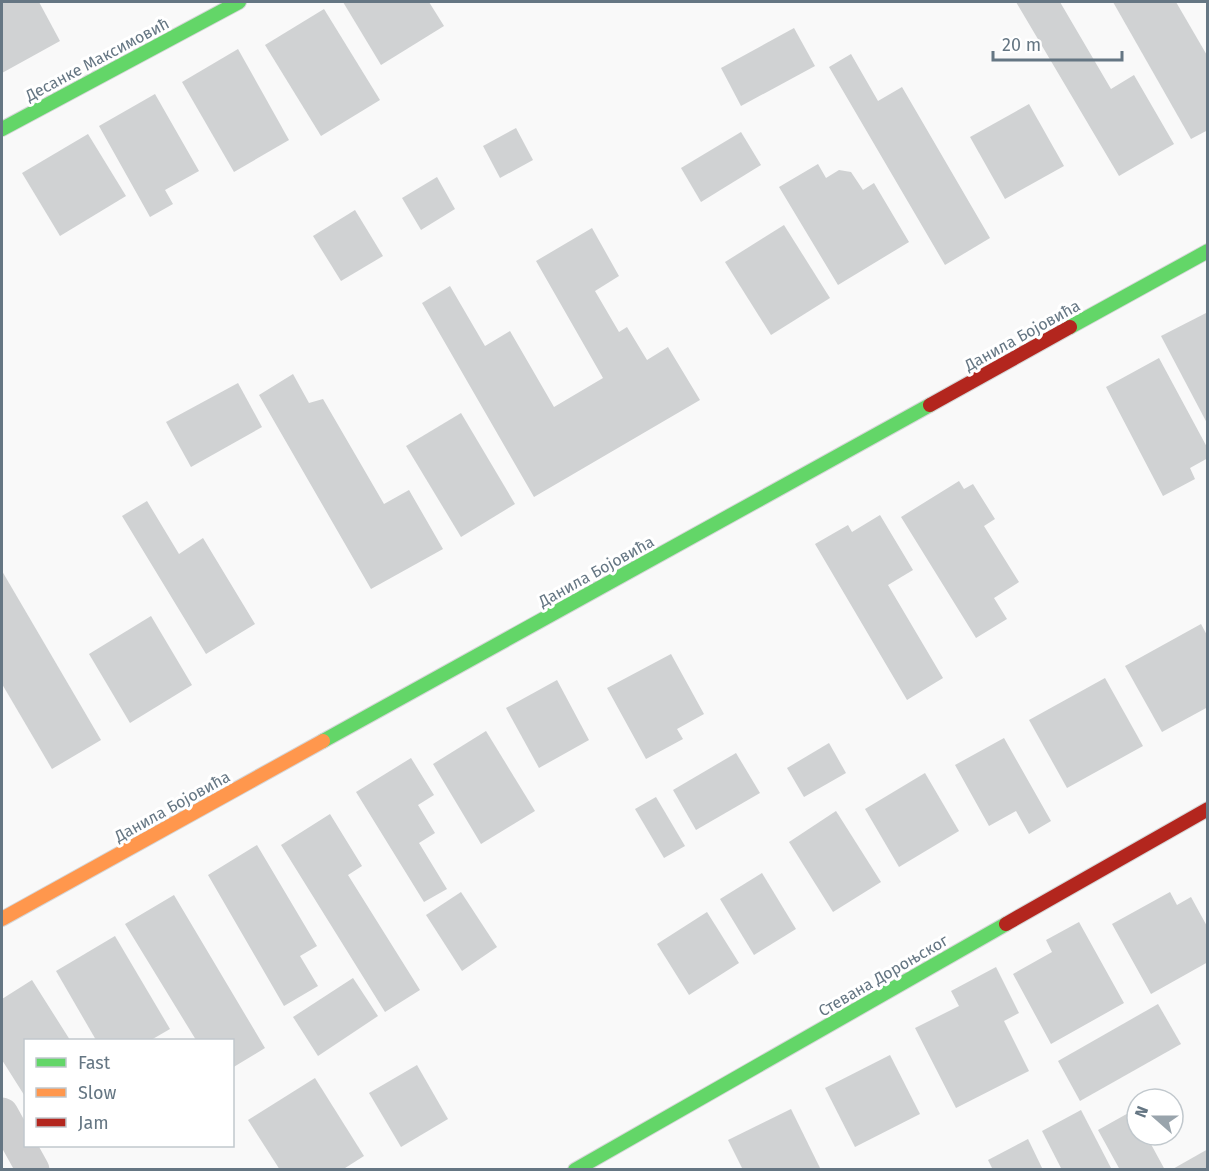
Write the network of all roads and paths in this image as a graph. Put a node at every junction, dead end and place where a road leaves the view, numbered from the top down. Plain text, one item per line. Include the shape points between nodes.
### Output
1 (239, 2) edge
2 (2, 129) edge
3 (1208, 251) edge
4 (1208, 809) edge
5 (2, 919) edge
6 (2, 1114) edge
7 (33, 1170) edge
8 (575, 1170) edge

1 - 2 main road, Десанке Максимовић
3 - 5 main road, Данила Бојовића
4 - 8 main road, Стевана Дороњског
6 - 7 street

